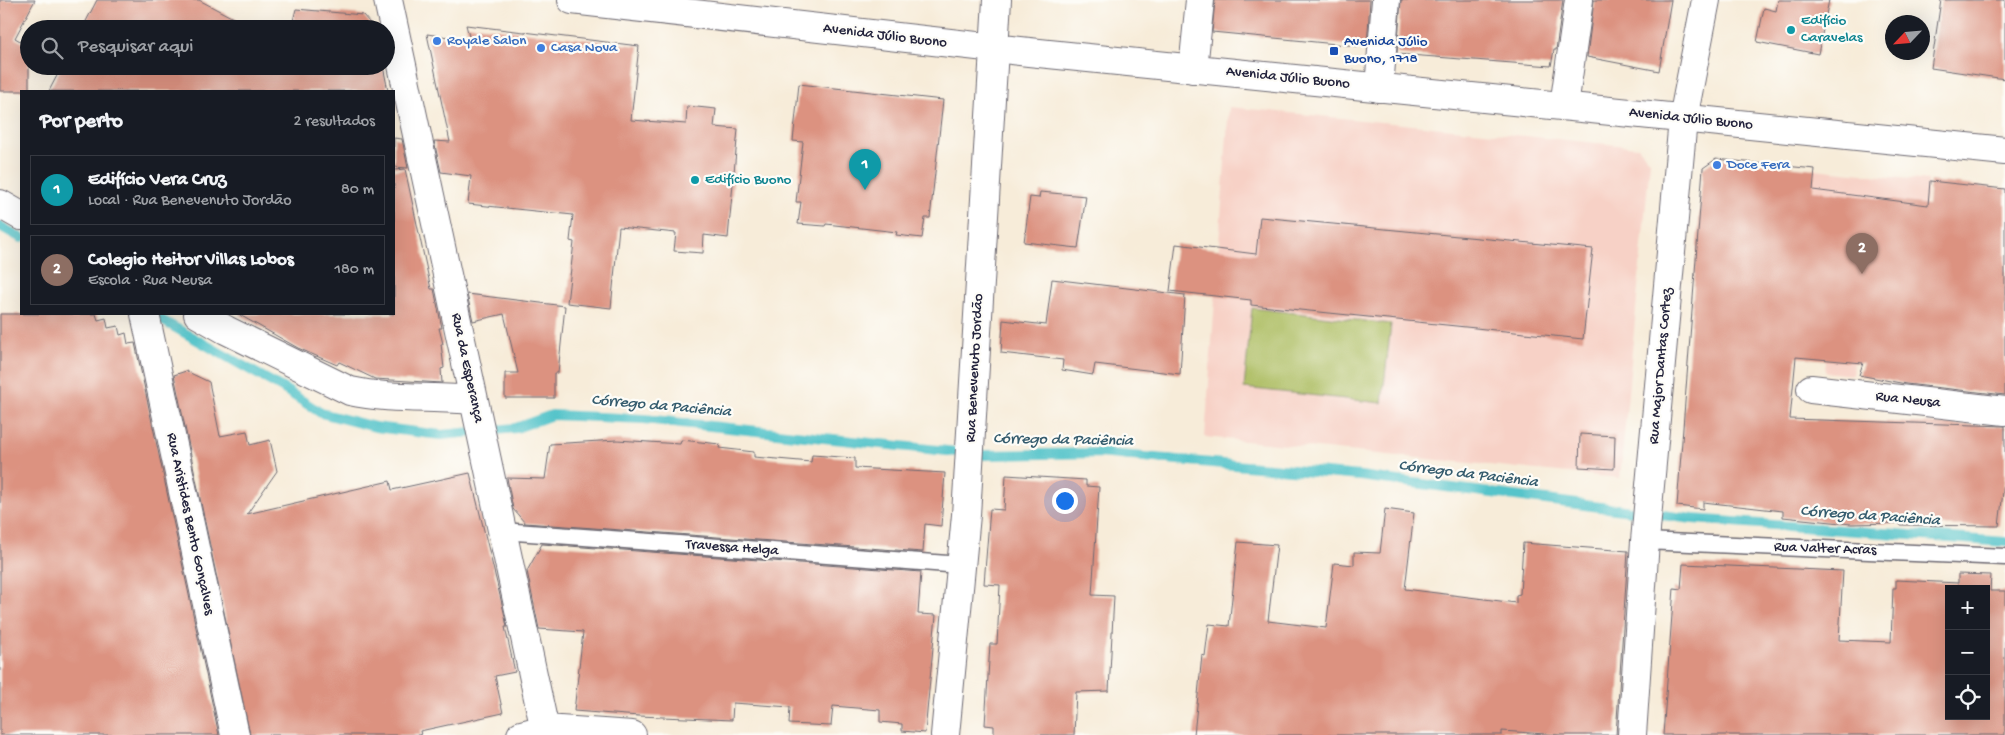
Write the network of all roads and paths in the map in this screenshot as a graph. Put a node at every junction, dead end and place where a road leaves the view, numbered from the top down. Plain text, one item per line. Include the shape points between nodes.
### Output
1 (388, 0) edge
2 (572, 0) edge
3 (996, 0) edge
4 (1200, 0) edge
5 (1386, 0) edge
6 (1579, 0) edge
7 (1706, 0) edge
8 (392, 20) edge
9 (395, 33) edge
10 (994, 48) junction
11 (1193, 69) junction
12 (1379, 88) junction
13 (1564, 106) junction
14 (1683, 119) junction
15 (2005, 151) edge
16 (0, 204) edge
17 (20, 215) edge
18 (200, 315) edge
19 (147, 324) edge
20 (1811, 389) dead end
21 (474, 402) junction
22 (2005, 411) edge
23 (502, 531) junction
24 (1645, 538) junction
25 (2005, 557) edge
26 (961, 565) junction
27 (537, 733) edge
28 (235, 735) edge
29 (632, 735) edge
30 (946, 735) edge
31 (1632, 735) edge

1 - 8 street, Rua da Esperança
2 - 10 street, Avenida Júlio Buono
3 - 10 street, Rua Benevenuto Jordão
4 - 11 street
5 - 12 street
6 - 13 street
7 - 14 street, Rua Major Dantas Cortez
9 - 21 street, Rua da Esperança
10 - 11 street, Avenida Júlio Buono
10 - 26 street, Rua Benevenuto Jordão
11 - 12 street, Avenida Júlio Buono
12 - 13 street, Avenida Júlio Buono
13 - 14 street, Avenida Júlio Buono
14 - 15 street, Avenida Júlio Buono
14 - 24 street, Rua Major Dantas Cortez
16 - 17 street
18 - 21 street via 350,391 370,396 444,397
19 - 28 street, Rua Aristides Bento Gonçalves
20 - 22 street, Rua Neusa
21 - 23 street, Rua da Esperança
23 - 26 lane, Travessa Helga
23 - 27 street, Rua da Esperança
24 - 25 lane, Rua Valter Acras
24 - 31 street, Rua Major Dantas Cortez
26 - 30 street, Rua Benevenuto Jordão
27 - 29 street

